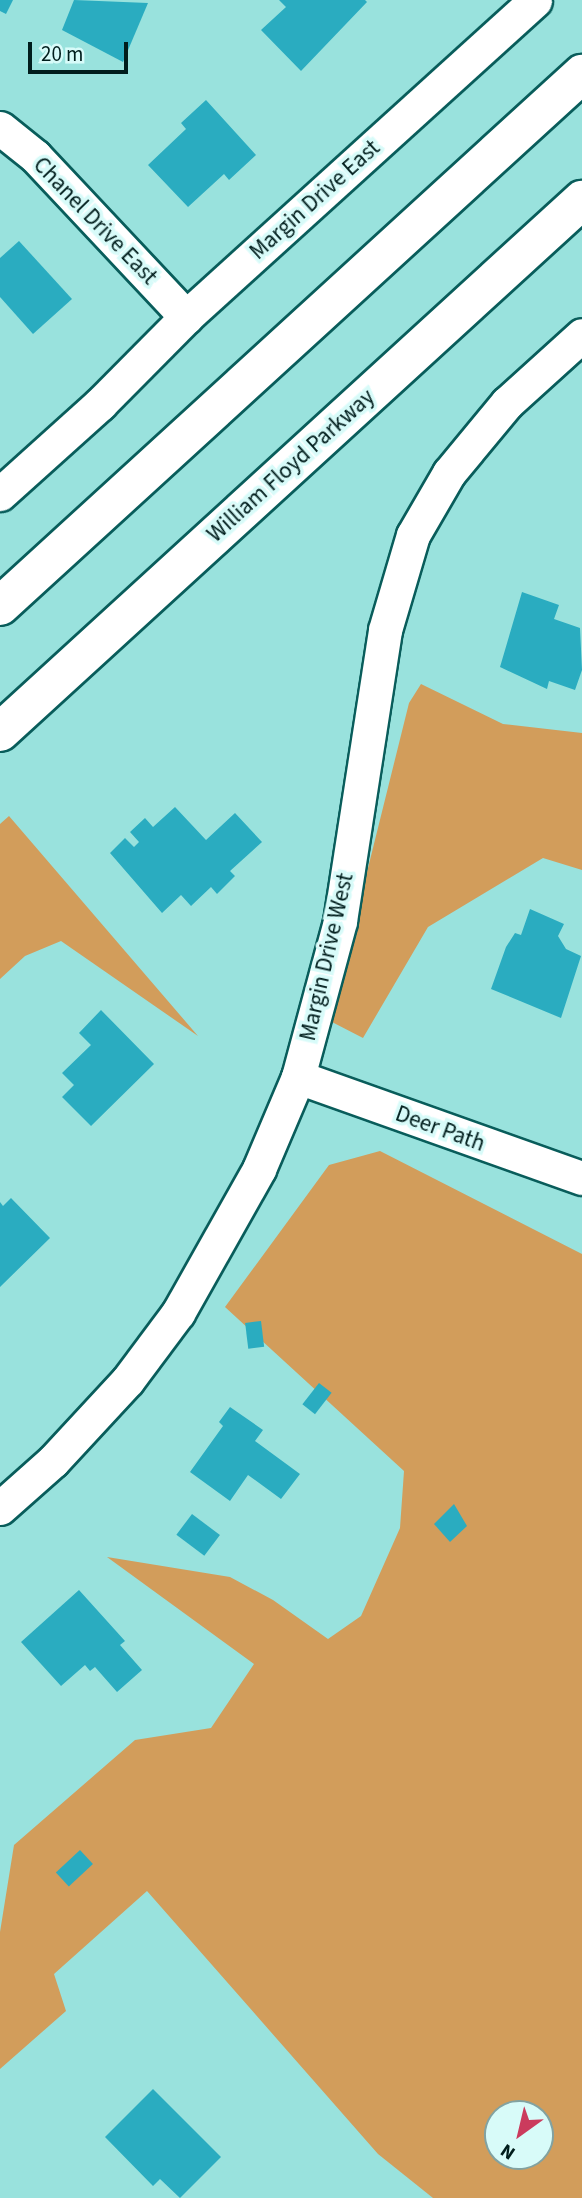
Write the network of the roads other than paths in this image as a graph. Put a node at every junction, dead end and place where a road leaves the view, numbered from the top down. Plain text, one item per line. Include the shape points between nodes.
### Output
1 (535, 0) edge
2 (582, 74) edge
3 (0, 128) edge
4 (582, 200) edge
5 (186, 317) junction
6 (582, 335) edge
7 (0, 494) edge
8 (0, 606) edge
9 (0, 732) edge
10 (298, 1077) junction
11 (582, 1178) edge
12 (0, 1508) edge

1 - 5 street, Margin Drive East
2 - 8 highway
3 - 5 street, Chanel Drive East via 35,156
4 - 9 highway, William Floyd Parkway
5 - 7 street, Margin Drive East via 100,404
6 - 10 street, Margin Drive West via 507,403 449,473 413,535 385,630 340,920
10 - 11 street, Deer Path
10 - 12 street, Margin Drive West via 259,1169 178,1313 128,1380 53,1461

